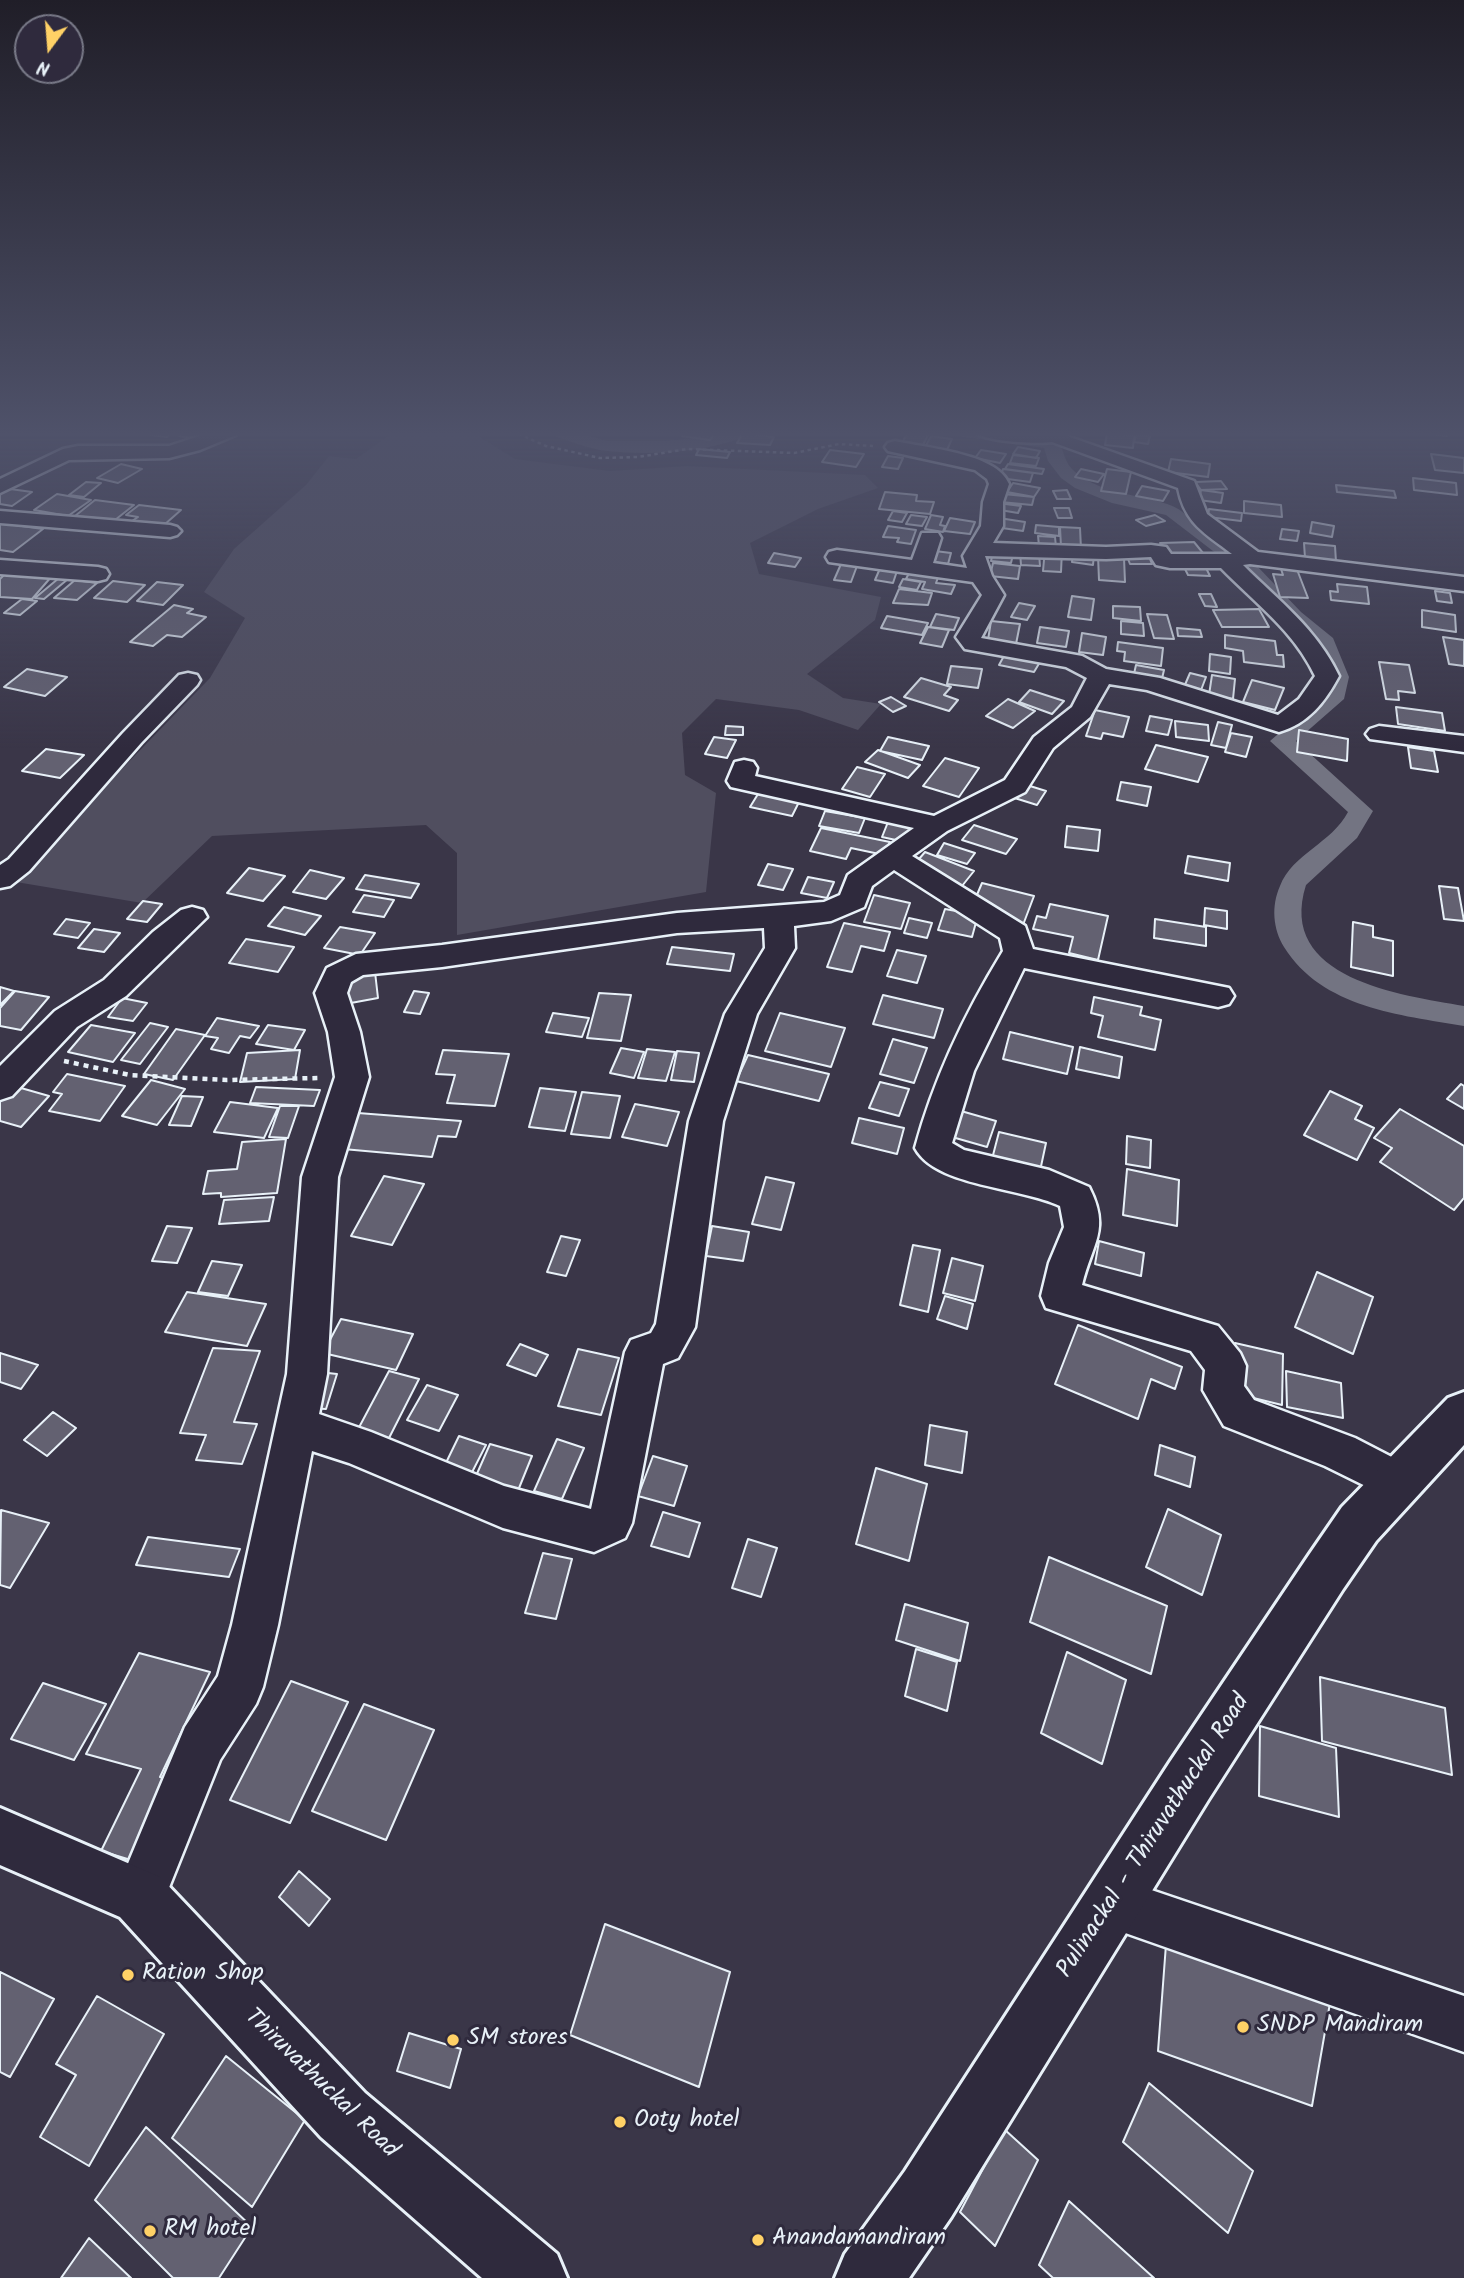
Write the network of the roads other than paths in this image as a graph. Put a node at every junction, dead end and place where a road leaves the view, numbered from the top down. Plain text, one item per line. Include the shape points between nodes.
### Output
1 (988, 537) edge
2 (1224, 537) edge
3 (930, 538) dead end
4 (837, 557) dead end
5 (1237, 560) junction
6 (980, 562) junction
7 (0, 567) edge
8 (920, 568) junction
9 (98, 574) dead end
10 (1411, 577) junction
11 (1464, 584) edge
12 (1416, 603) dead end
13 (1100, 675) junction
14 (188, 680) dead end
15 (1379, 734) dead end
16 (1464, 744) edge
17 (744, 768) dead end
18 (937, 825) junction
19 (893, 857) junction
20 (0, 879) edge
21 (192, 917) dead end
22 (778, 918) junction
23 (1015, 956) junction
24 (1218, 996) dead end
25 (0, 1087) edge
26 (1464, 1413) edge
27 (296, 1426) junction
28 (1398, 1482) junction
29 (0, 1836) edge
30 (140, 1896) junction
31 (1113, 1903) junction
32 (1464, 2024) edge
33 (533, 2278) edge
34 (869, 2278) edge

1 - 6 street
2 - 5 street via 1245,554
3 - 8 street
4 - 8 street
5 - 6 street via 1170,561 1152,551
5 - 10 street
5 - 13 street via 1303,635 1320,657 1327,676 1293,718 1279,724 1151,683
6 - 8 street
6 - 13 street via 993,595 968,637 973,645 1073,661
7 - 9 street
10 - 11 street
10 - 12 street
13 - 18 street via 1081,712 1043,743 1015,786
14 - 20 street via 19,865
15 - 16 street
17 - 18 street via 740,781
18 - 19 street
19 - 22 street via 859,882 854,900 831,911
19 - 23 street via 1014,933
21 - 25 street via 115,988 66,1019
22 - 27 street via 677,923 356,965 338,976 331,993 352,1077 320,1177 307,1374
22 - 27 street via 780,948 741,1014 706,1121 675,1327 664,1346 645,1352 610,1523 594,1531 503,1507
23 - 24 street
23 - 28 street via 965,1053 933,1148 954,1162 1049,1184 1076,1197 1083,1227 1060,1296 1204,1338 1226,1366 1223,1390 1239,1413 1340,1452
26 - 28 main road, Pulinackal - Thiruvathuckal Road
27 - 30 street via 239,1687 202,1744
28 - 31 main road, Pulinackal - Thiruvathuckal Road via 1359,1524 1326,1572
29 - 30 main road, Thiruvathuckal Road
30 - 33 main road, Thiruvathuckal Road via 344,2115
31 - 32 street
31 - 34 main road, Pulinackal - Thiruvathuckal Road via 928,2194

